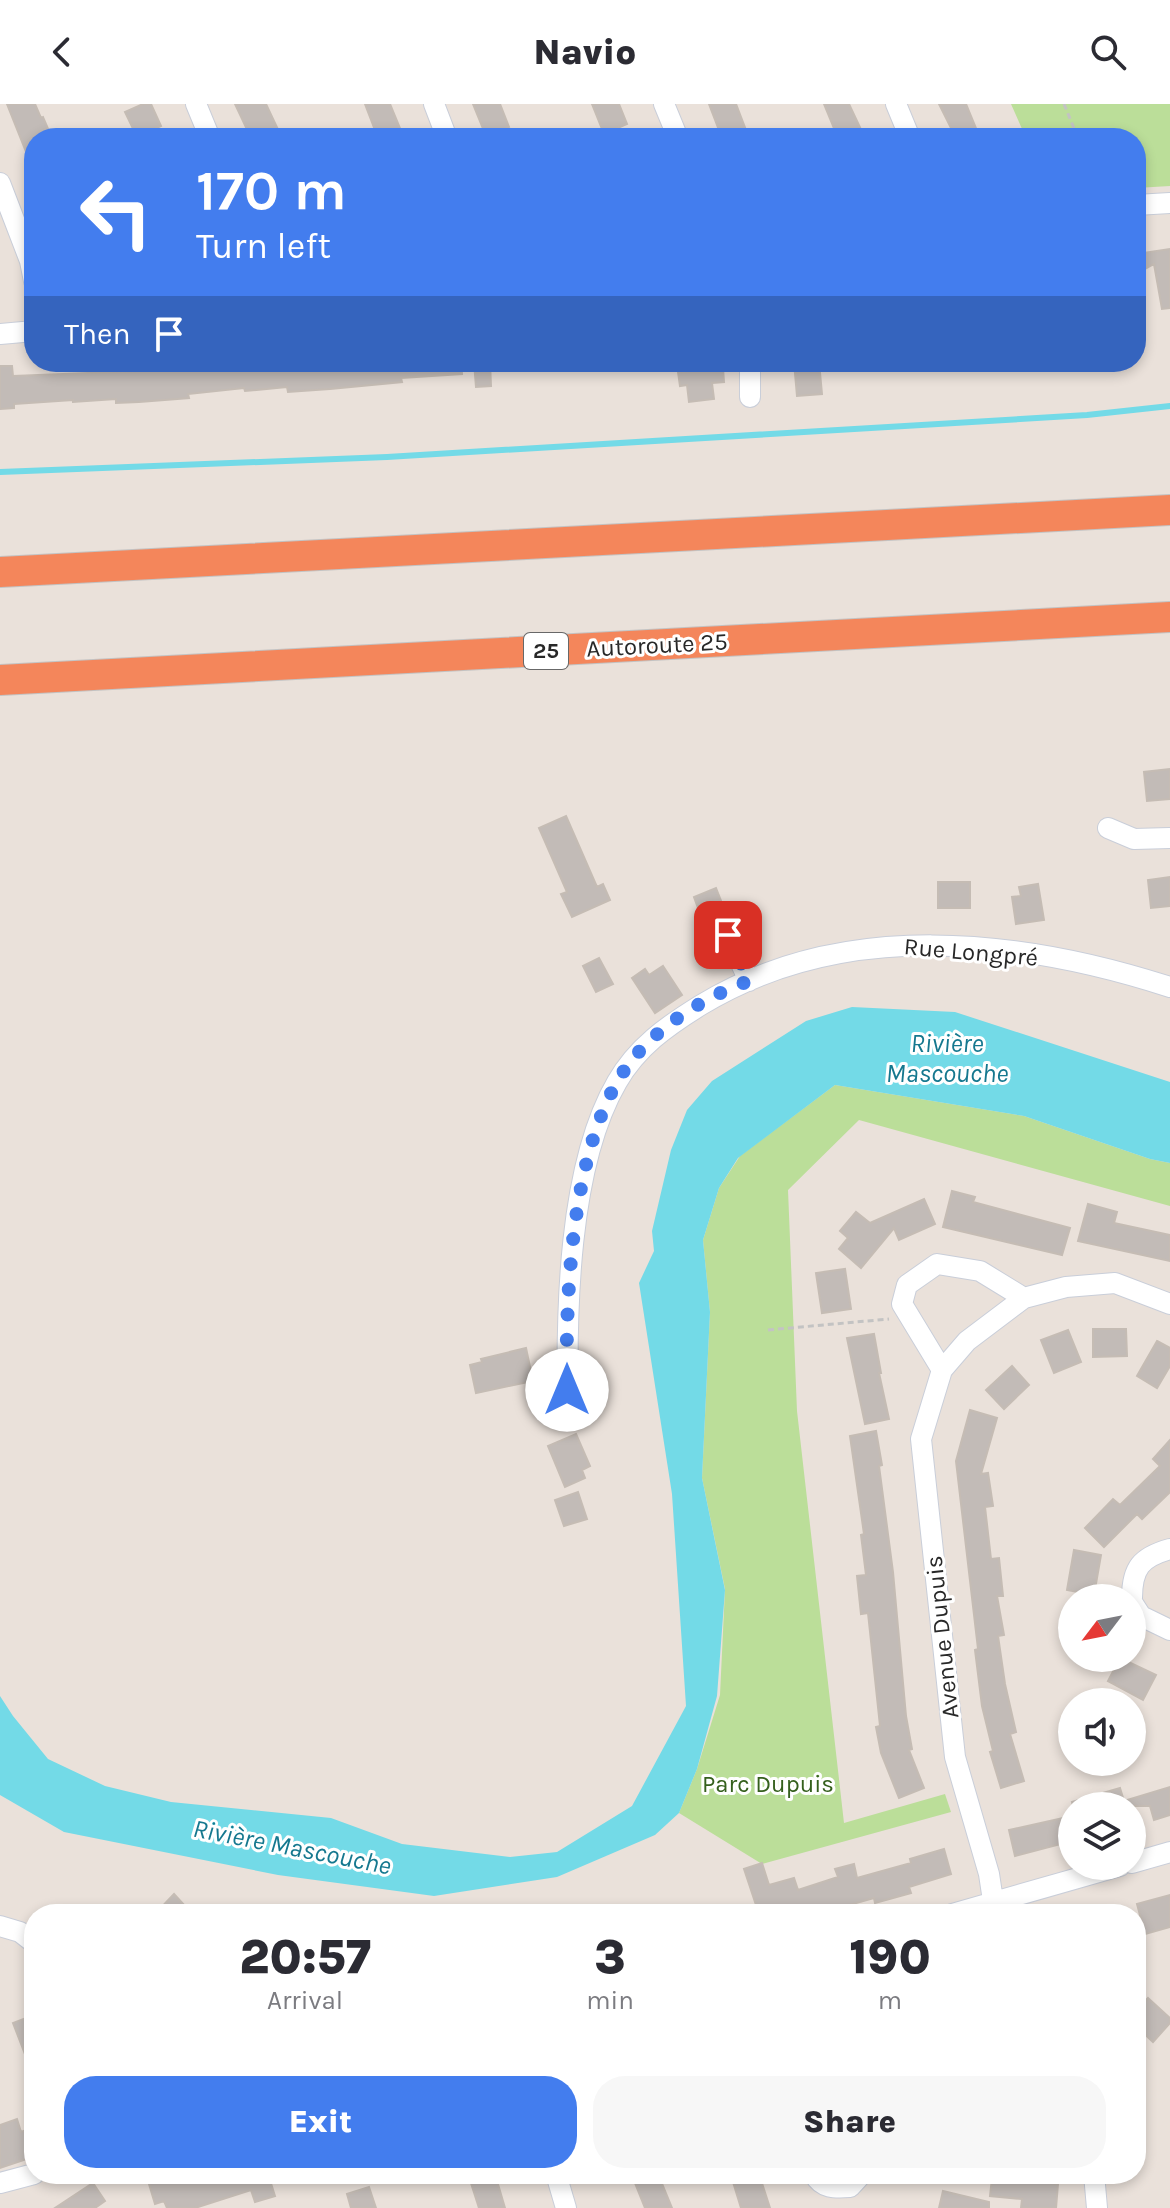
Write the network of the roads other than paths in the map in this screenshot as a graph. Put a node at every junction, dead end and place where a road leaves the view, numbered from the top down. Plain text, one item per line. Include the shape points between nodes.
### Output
1 (196, 104) edge
2 (434, 104) edge
3 (664, 104) edge
4 (896, 104) edge
5 (206, 128) edge
6 (443, 128) edge
7 (674, 128) edge
8 (906, 128) edge
9 (0, 183) edge
10 (1170, 203) edge
11 (1146, 204) edge
12 (24, 245) edge
13 (24, 332) edge
14 (0, 334) edge
15 (750, 372) edge
16 (750, 397) dead end
17 (1170, 510) edge
18 (0, 572) edge
19 (1170, 617) edge
20 (0, 680) edge
21 (1108, 828) dead end
22 (1170, 838) edge
23 (728, 935) dead end
24 (749, 981) junction
25 (1170, 987) edge
26 (1024, 1298) junction
27 (1170, 1304) edge
28 (942, 1370) junction
29 (568, 1408) dead end
30 (1170, 1549) edge
31 (1132, 1584) edge
32 (1146, 1618) edge
33 (1170, 1630) edge
34 (1170, 1852) edge
35 (1146, 1859) edge
36 (1078, 1880) edge
37 (993, 1904) edge
38 (1005, 1904) edge
39 (0, 1926) edge
40 (24, 1935) edge
41 (24, 2177) edge
42 (0, 2183) edge
43 (559, 2184) edge
44 (823, 2184) edge
45 (853, 2184) edge
46 (1095, 2184) edge
47 (566, 2208) edge
48 (1097, 2208) edge

1 - 5 street
2 - 6 street
3 - 7 street
4 - 8 street
9 - 12 street
10 - 11 street
13 - 14 street
15 - 16 street
17 - 18 highway
19 - 20 highway, Autoroute 25 / 25
21 - 22 street via 1134,839
23 - 24 street
24 - 25 street, Rue Longpré via 846,951 922,943 1030,954
24 - 29 street, Rue Longpré via 704,1003 655,1037 630,1062 604,1108 585,1172 572,1262
26 - 27 street, Avenue Dupuis via 1066,1287 1115,1283
26 - 28 street, Avenue Dupuis via 967,1341
26 - 28 street via 980,1271 937,1264 907,1285 902,1304
28 - 37 street, Avenue Dupuis via 921,1439 955,1757 989,1874
30 - 31 street via 1139,1565
32 - 33 street
34 - 35 street
36 - 38 street
39 - 40 street
41 - 42 street
43 - 47 street
44 - 45 street
46 - 48 street

